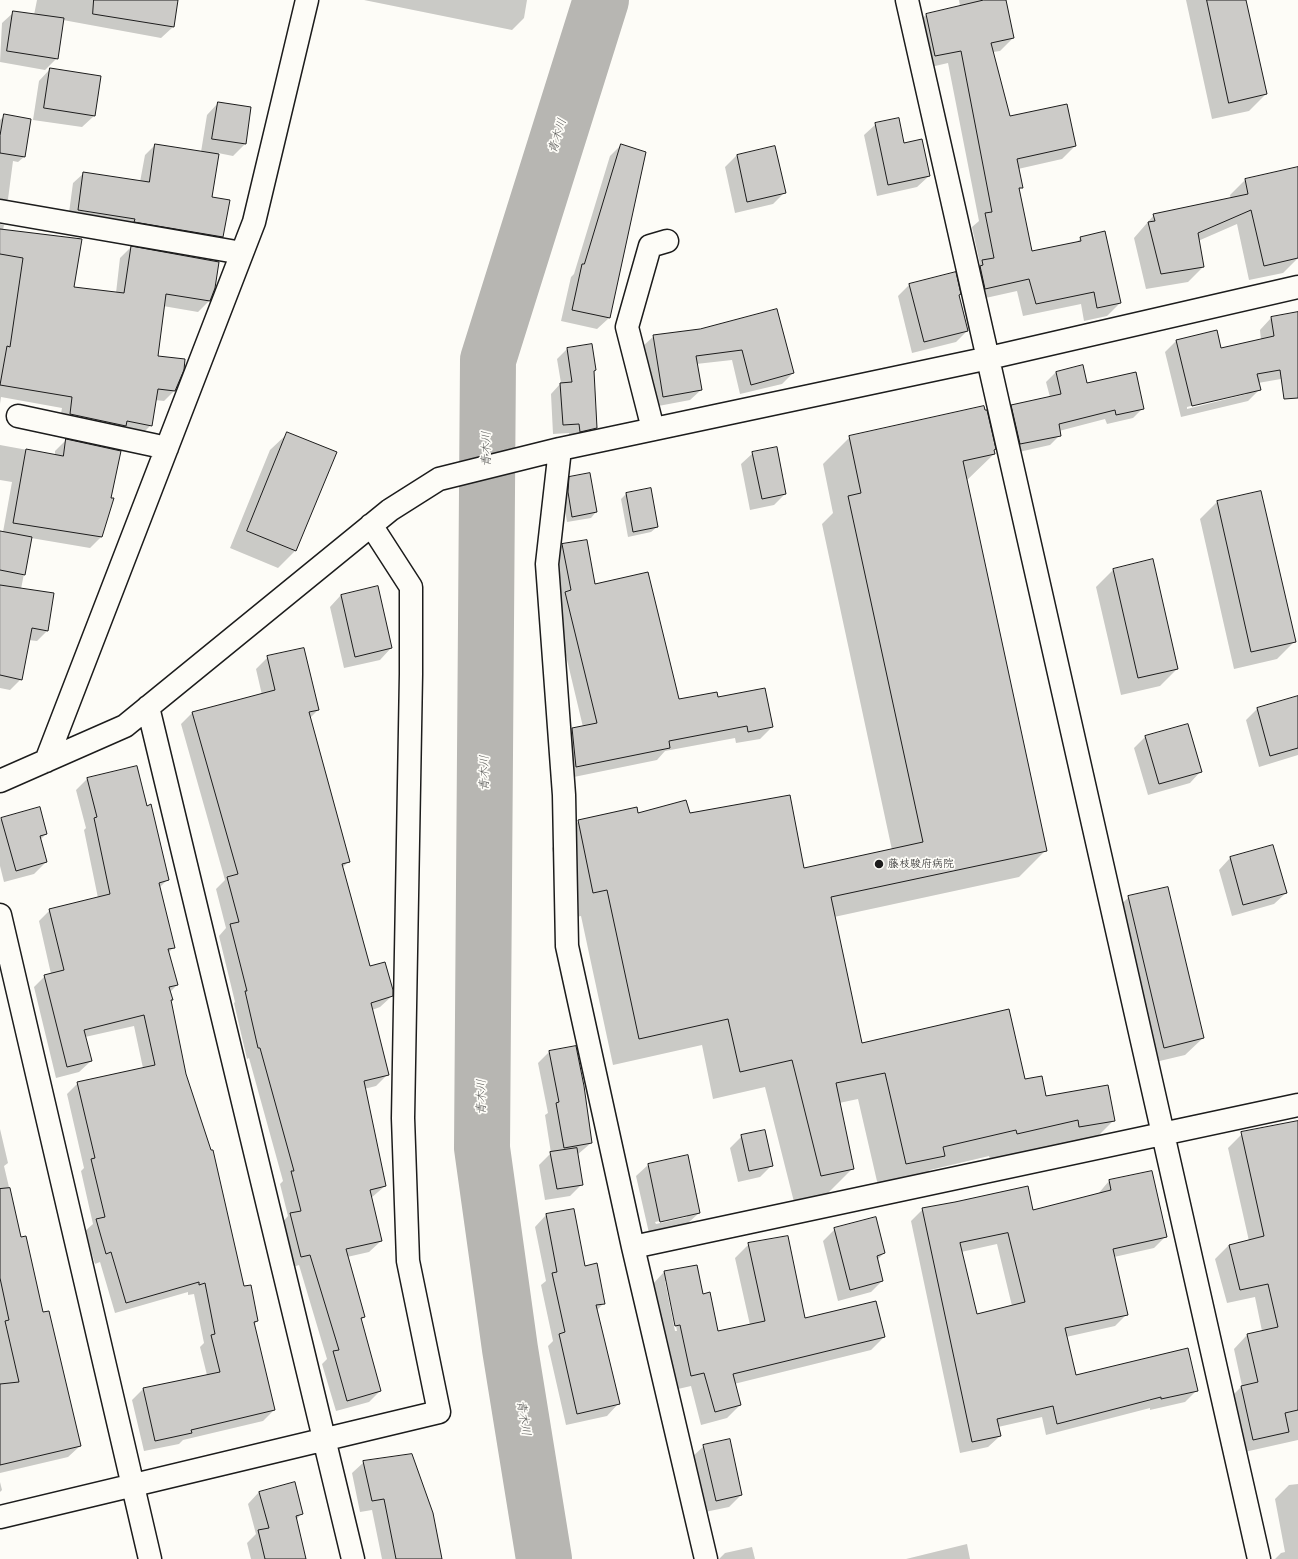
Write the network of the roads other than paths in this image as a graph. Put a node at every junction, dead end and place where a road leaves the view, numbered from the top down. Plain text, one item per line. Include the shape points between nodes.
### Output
1 (307, 0) edge
2 (907, 0) edge
3 (0, 211) edge
4 (667, 241) dead end
5 (242, 253) junction
6 (1298, 287) edge
7 (988, 358) junction
8 (18, 416) dead end
9 (653, 429) junction
10 (167, 448) junction
11 (560, 449) junction
12 (371, 525) junction
13 (148, 707) junction
14 (46, 761) junction
15 (0, 781) edge
16 (0, 916) edge
17 (1298, 1105) edge
18 (1163, 1135) junction
19 (633, 1247) junction
20 (325, 1439) junction
21 (132, 1484) junction
22 (0, 1517) edge
23 (150, 1559) edge
24 (354, 1559) edge
25 (706, 1559) edge
26 (1259, 1559) edge

1 - 5 street via 254,222
2 - 7 street
3 - 5 street
4 - 9 street via 650,246 628,327
5 - 10 street
6 - 7 street
7 - 9 street
7 - 18 street
8 - 10 street
9 - 11 street
10 - 14 street
11 - 12 street via 439,479
11 - 19 street via 547,564 564,795 567,946
12 - 13 street
12 - 20 street via 411,587 403,1118 408,1260 439,1412
13 - 14 street via 125,726
13 - 20 street
14 - 15 street
16 - 21 street
17 - 18 street
18 - 19 street
18 - 26 street
19 - 25 street
20 - 21 street
20 - 24 street
21 - 22 street
21 - 23 street

